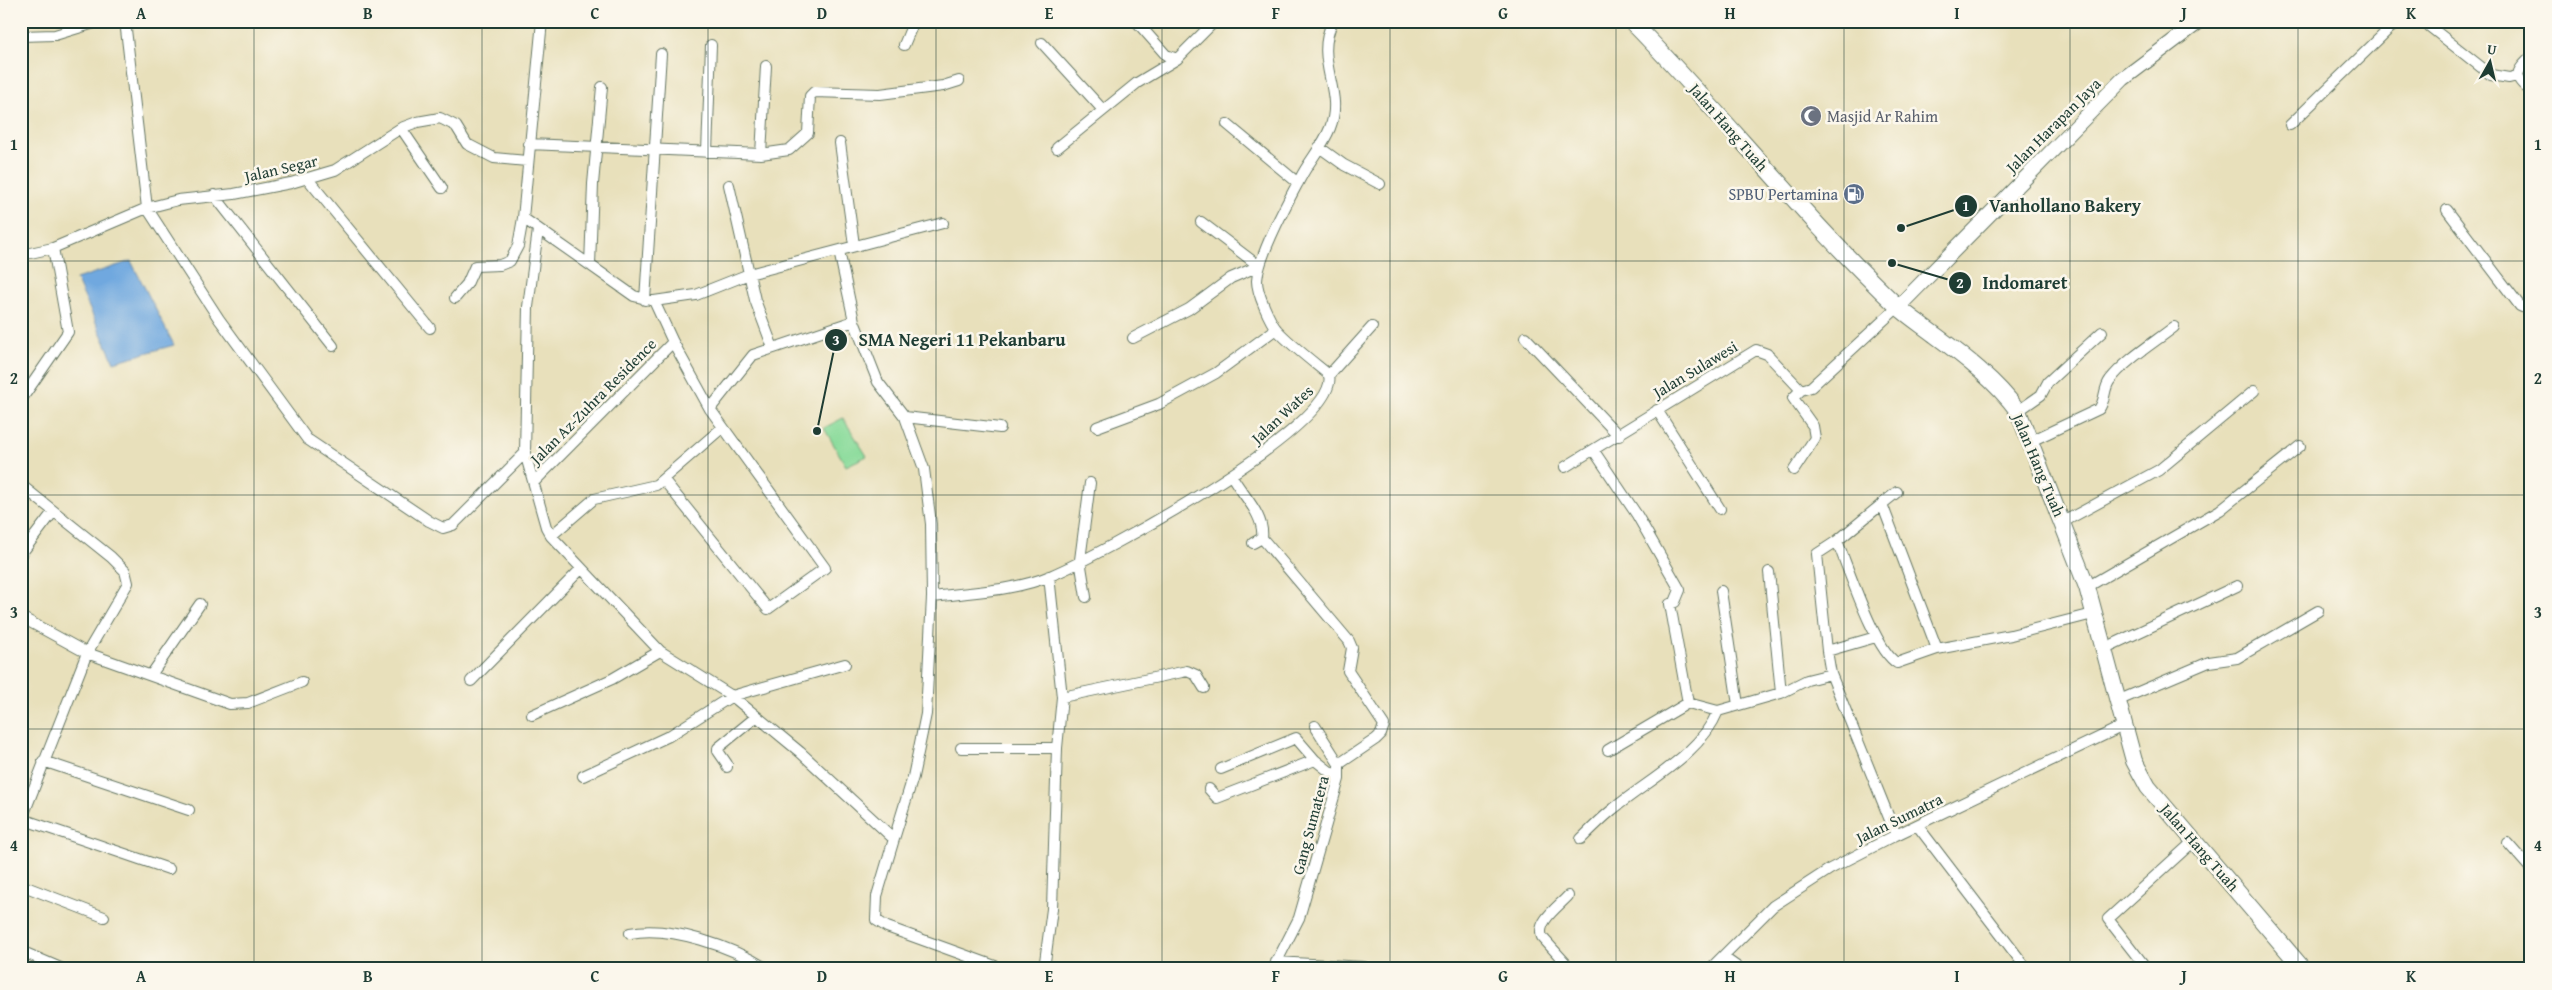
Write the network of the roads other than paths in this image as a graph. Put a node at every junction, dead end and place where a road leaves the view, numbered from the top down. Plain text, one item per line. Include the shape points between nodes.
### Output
1 (101, 21) edge
2 (124, 21) edge
3 (542, 21) edge
4 (914, 21) edge
5 (1136, 21) edge
6 (1215, 21) edge
7 (1333, 21) edge
8 (1631, 21) edge
9 (2200, 21) edge
10 (2400, 21) edge
11 (2419, 21) edge
12 (21, 36) edge
13 (1042, 43) dead end
14 (712, 45) dead end
15 (904, 45) dead end
16 (661, 54) dead end
17 (2531, 57) edge
18 (1177, 59) junction
19 (766, 66) dead end
20 (2517, 76) junction
21 (959, 81) dead end
22 (602, 87) dead end
23 (2531, 91) edge
24 (1103, 110) junction
25 (1227, 124) dead end
26 (2290, 125) dead end
27 (401, 128) junction
28 (840, 143) dead end
29 (529, 144) junction
30 (1320, 146) junction
31 (596, 148) junction
32 (1057, 148) dead end
33 (654, 150) junction
34 (707, 152) junction
35 (761, 154) junction
36 (528, 161) junction
37 (308, 178) junction
38 (1298, 183) junction
39 (1380, 184) dead end
40 (729, 185) dead end
41 (442, 188) dead end
42 (214, 195) junction
43 (147, 208) junction
44 (2447, 210) dead end
45 (523, 218) junction
46 (1201, 222) dead end
47 (943, 223) dead end
48 (538, 230) junction
49 (854, 245) junction
50 (53, 248) junction
51 (838, 251) junction
52 (21, 255) edge
53 (590, 265) junction
54 (1259, 266) junction
55 (749, 274) junction
56 (455, 298) dead end
57 (650, 300) junction
58 (1898, 307) junction
59 (2531, 311) edge
60 (854, 321) junction
61 (1372, 327) dead end
62 (2174, 327) dead end
63 (430, 328) dead end
64 (1276, 329) junction
65 (2102, 332) dead end
66 (1525, 337) dead end
67 (1133, 338) dead end
68 (673, 342) junction
69 (333, 346) dead end
70 (773, 348) junction
71 (1329, 375) junction
72 (1801, 390) junction
73 (2254, 391) dead end
74 (21, 400) edge
75 (710, 409) junction
76 (1657, 410) junction
77 (2018, 411) junction
78 (905, 417) junction
79 (723, 426) junction
80 (1097, 427) dead end
81 (1000, 428) dead end
82 (1619, 436) junction
83 (2031, 441) junction
84 (2300, 446) dead end
85 (1594, 451) junction
86 (525, 453) junction
87 (1565, 467) dead end
88 (1794, 470) dead end
89 (1232, 476) junction
90 (663, 479) junction
91 (534, 482) junction
92 (1090, 483) dead end
93 (21, 485) edge
94 (1897, 492) dead end
95 (1882, 504) junction
96 (1720, 509) dead end
97 (53, 512) junction
98 (2063, 522) junction
99 (551, 536) junction
100 (1837, 541) junction
101 (21, 554) edge
102 (1080, 560) junction
103 (580, 570) junction
104 (1768, 572) dead end
105 (1049, 576) junction
106 (2237, 586) dead end
107 (2087, 587) junction
108 (1720, 591) dead end
109 (932, 597) junction
110 (1086, 597) dead end
111 (200, 604) dead end
112 (2318, 611) dead end
113 (2093, 614) junction
114 (21, 618) edge
115 (1876, 636) junction
116 (1937, 649) junction
117 (2103, 649) junction
118 (660, 651) junction
119 (1827, 651) junction
120 (87, 652) junction
121 (845, 664) dead end
122 (1832, 674) junction
123 (151, 675) junction
124 (471, 681) dead end
125 (302, 682) dead end
126 (1204, 688) dead end
127 (1782, 693) junction
128 (732, 696) junction
129 (1062, 697) junction
130 (2117, 701) junction
131 (1688, 703) junction
132 (1738, 705) junction
133 (1718, 710) junction
134 (532, 715) dead end
135 (756, 717) junction
136 (1315, 726) dead end
137 (2123, 726) junction
138 (961, 748) dead end
139 (1058, 748) junction
140 (1608, 750) dead end
141 (1315, 760) junction
142 (43, 761) junction
143 (1339, 764) junction
144 (727, 767) dead end
145 (1221, 768) dead end
146 (583, 776) dead end
147 (1339, 779) junction
148 (1209, 789) dead end
149 (189, 810) dead end
150 (22, 820) edge
151 (1917, 825) junction
152 (1896, 835) junction
153 (894, 838) junction
154 (1581, 839) dead end
155 (2195, 840) junction
156 (2508, 844) dead end
157 (169, 869) dead end
158 (2531, 869) edge
159 (21, 885) edge
160 (1568, 896) dead end
161 (104, 917) dead end
162 (630, 933) dead end
163 (21, 952) edge
164 (1724, 957) junction
165 (1275, 965) edge
166 (1364, 967) dead end
167 (63, 969) edge
168 (767, 969) edge
169 (1003, 969) edge
170 (1044, 969) edge
171 (1570, 969) edge
172 (1710, 969) edge
173 (1740, 969) edge
174 (2027, 969) edge
175 (2147, 969) edge
176 (2303, 969) edge

1 - 12 street via 54,35
2 - 43 street
3 - 29 street
4 - 15 street
5 - 18 street via 1166,55
6 - 18 street
7 - 30 street, Jalan Wates via 1325,44 1333,92 1333,116
8 - 58 main road, Jalan Hang Tuah via 1689,81 1798,205
9 - 58 street, Jalan Harapan Jaya via 2123,79
10 - 26 street
11 - 20 street via 2491,75
13 - 24 street
14 - 34 street
16 - 33 street
17 - 20 street
18 - 24 street via 1137,83
19 - 35 street
20 - 23 street via 2520,83
21 - 35 street via 880,94 814,92 810,96 810,126 805,138 789,150
22 - 31 street
24 - 32 street
25 - 38 street
27 - 36 street, Jalan Segar via 440,118 456,126 467,144 494,158
27 - 37 street, Jalan Segar via 335,170
27 - 41 street
28 - 49 street
29 - 31 street
29 - 36 street
30 - 38 street, Jalan Wates
30 - 39 street via 1344,165
31 - 33 street
31 - 53 street
33 - 34 street
33 - 57 street
34 - 35 street
36 - 45 street
37 - 42 street, Jalan Segar via 234,194
37 - 63 street
38 - 54 street, Jalan Wates
40 - 55 street
42 - 43 street, Jalan Segar
42 - 69 street
43 - 50 street, Jalan Segar
43 - 86 street via 219,320 307,439 429,521 443,528 453,525
44 - 59 street via 2520,306
45 - 48 street
45 - 56 street via 518,246 510,261 500,265 476,266
46 - 54 street
47 - 49 street
48 - 53 street
48 - 86 street via 528,307
49 - 51 street
50 - 52 street, Jalan Segar
50 - 74 street via 68,332
51 - 55 street
51 - 60 street
53 - 57 street via 634,296
54 - 64 street, Jalan Wates via 1259,293
54 - 67 street via 1231,278 1189,309
55 - 57 street via 696,295
55 - 70 street
57 - 68 street
58 - 72 street via 1811,387
58 - 77 main road, Jalan Hang Tuah via 1955,349 2004,392
60 - 70 street
60 - 78 street via 878,382
61 - 71 street
62 - 83 street via 2115,373 2106,386 2099,409
64 - 71 street, Jalan Wates
64 - 80 street via 1216,373 1158,404
65 - 77 street via 2048,382 2041,394
66 - 82 street
68 - 75 street
68 - 91 street, Jalan Az-Zuhra Residence
70 - 75 street via 753,355
71 - 89 street, Jalan Wates via 1327,392 1297,424
72 - 76 street, Jalan Sulawesi via 1767,354 1756,350
72 - 88 street via 1793,398 1813,426 1815,438
73 - 98 street via 2159,470
75 - 79 street
76 - 82 street, Jalan Sulawesi
76 - 96 street
77 - 83 main road, Jalan Hang Tuah
78 - 81 street
78 - 109 street via 924,469 931,524
79 - 90 street
79 - 90 street via 825,568 768,609
82 - 85 street, Jalan Sulawesi
83 - 98 main road, Jalan Hang Tuah
84 - 107 street via 2220,510
85 - 87 street, Jalan Sulawesi
85 - 131 street via 1680,590 1675,602 1670,604
86 - 91 street
89 - 102 street, Jalan Wates
89 - 143 street, Gang Sumatera via 1260,518 1263,528 1257,540 1349,641 1352,648 1348,672 1382,720 1384,729 1381,734
90 - 99 street via 656,485 594,500
91 - 99 street
92 - 102 street
93 - 97 street
94 - 95 street
95 - 100 street
95 - 116 street
97 - 101 street
97 - 120 street via 111,557 125,571 128,583
98 - 107 main road, Jalan Hang Tuah
99 - 103 street
100 - 115 street
100 - 119 street via 1817,554
102 - 105 street, Jalan Wates
102 - 110 street
103 - 118 street
103 - 124 street
104 - 127 street
105 - 109 street, Jalan Wates via 1014,587
105 - 129 street
106 - 117 street
107 - 113 main road, Jalan Hang Tuah
108 - 132 street
109 - 153 street via 926,714 913,777
111 - 123 street
112 - 130 street via 2237,658 2209,662
113 - 116 street via 2011,635
113 - 117 main road, Jalan Hang Tuah
114 - 120 street
115 - 116 street via 1897,663
115 - 119 street
117 - 130 main road, Jalan Hang Tuah
118 - 128 street
118 - 134 street via 612,679
119 - 122 street
120 - 123 street
120 - 142 street
121 - 128 street
122 - 127 street via 1807,680
122 - 152 street
123 - 125 street via 230,704 248,704
126 - 129 street via 1196,675 1187,671
127 - 132 street
128 - 135 street
128 - 146 street via 669,736
129 - 139 street
130 - 137 main road, Jalan Hang Tuah
131 - 133 street
131 - 140 street
132 - 133 street
133 - 154 street via 1711,728 1693,747 1611,810
135 - 144 street via 718,748
135 - 153 street via 800,752
136 - 143 street
137 - 151 street, Jalan Sumatra
137 - 155 main road, Jalan Hang Tuah via 2134,761 2148,787
138 - 139 street
139 - 170 street via 1052,909
141 - 145 street via 1296,738
141 - 147 street
141 - 148 street via 1217,798
142 - 149 street
142 - 150 street
143 - 147 street, Gang Sumatera
147 - 165 street, Gang Sumatera via 1299,918
150 - 157 street
151 - 152 street, Jalan Sumatra
151 - 174 street
152 - 164 street, Jalan Sumatra via 1830,869 1773,906
153 - 169 street via 878,896 876,920 887,927
155 - 175 street via 2108,919
155 - 176 main road, Jalan Hang Tuah
156 - 158 street
159 - 161 street
160 - 171 street via 1541,925 1540,932
162 - 168 street via 656,932 701,940 747,956
163 - 167 street
164 - 172 street, Jalan Sumatra
164 - 173 street
165 - 166 street

